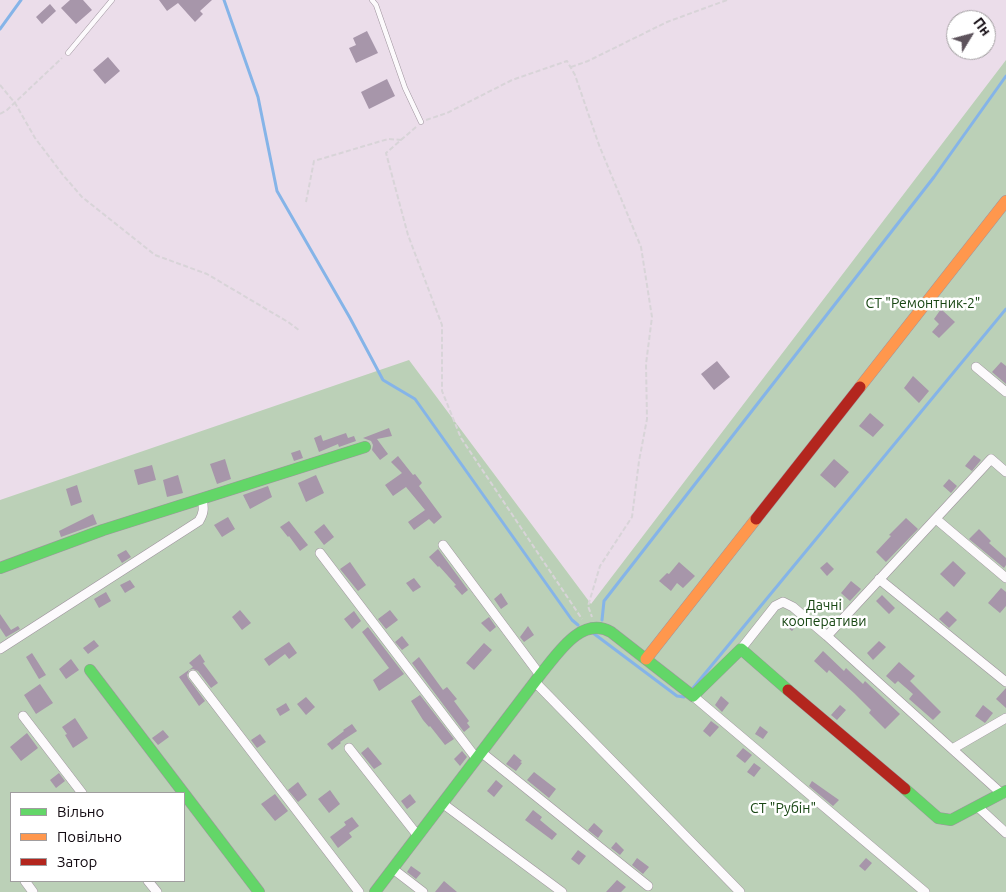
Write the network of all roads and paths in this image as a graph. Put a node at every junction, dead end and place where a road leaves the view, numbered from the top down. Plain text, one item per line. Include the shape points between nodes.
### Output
1 (112, 0) edge
2 (372, 0) edge
3 (727, 0) edge
4 (68, 53) joint
5 (570, 67) junction
6 (0, 85) edge
7 (15, 103) junction
8 (0, 114) edge
9 (421, 122) junction
10 (402, 140) junction
11 (1006, 201) edge
12 (306, 202) dead end
13 (300, 331) dead end
14 (976, 367) dead end
15 (1006, 392) edge
16 (365, 448) dead end
17 (1006, 472) edge
18 (202, 499) junction
19 (936, 518) junction
20 (443, 545) dead end
21 (320, 554) dead end
22 (0, 568) edge
23 (1006, 578) edge
24 (879, 580) junction
25 (591, 627) junction
26 (827, 636) junction
27 (0, 649) edge
28 (740, 649) junction
29 (646, 659) junction
30 (90, 670) dead end
31 (193, 675) dead end
32 (537, 678) junction
33 (1006, 682) edge
34 (693, 696) junction
35 (23, 716) dead end
36 (1006, 718) edge
37 (349, 748) dead end
38 (954, 748) junction
39 (478, 755) junction
40 (81, 792) edge
41 (183, 792) edge
42 (1004, 792) edge
43 (185, 795) edge
44 (442, 804) junction
45 (978, 807) junction
46 (1006, 833) edge
47 (418, 836) junction
48 (393, 869) junction
49 (25, 882) edge
50 (149, 882) edge
51 (648, 886) dead end
52 (33, 892) edge
53 (157, 892) edge
54 (259, 892) edge
55 (359, 892) edge
56 (375, 892) edge
57 (423, 892) edge
58 (562, 892) edge
59 (740, 892) edge
60 (925, 892) edge

1 - 4 lane
2 - 9 lane
3 - 5 path via 668,22
4 - 7 path
5 - 9 path via 567,61 512,80 447,113
5 - 25 path via 641,247 652,317 646,364 647,419 632,517 600,566 588,606
6 - 7 path
7 - 8 path
7 - 13 path via 35,138 63,175 104,214 155,254 207,274
9 - 10 path
10 - 12 path via 388,139 314,161
10 - 25 path via 386,153 408,235 442,325 442,391 461,438
11 - 29 street
14 - 15 street
16 - 18 street
17 - 19 street via 991,459
18 - 22 street via 103,530
18 - 27 street via 203,515 199,521
19 - 23 street
19 - 24 street
20 - 32 street
21 - 39 street
24 - 26 street
24 - 33 street
25 - 29 street via 602,627 616,635
25 - 32 street via 568,643
26 - 28 street via 783,602 775,606
26 - 38 street
28 - 34 street
28 - 45 street via 938,818 951,820
29 - 34 street
30 - 41 street
31 - 55 street
32 - 39 street
32 - 59 street
34 - 60 street
35 - 40 street
36 - 38 street
37 - 47 street
38 - 42 street
39 - 44 street
39 - 51 street
42 - 45 street
43 - 54 street
44 - 47 street
44 - 58 street
45 - 46 street
47 - 48 street
48 - 56 street
48 - 57 street
49 - 52 street
50 - 53 street

